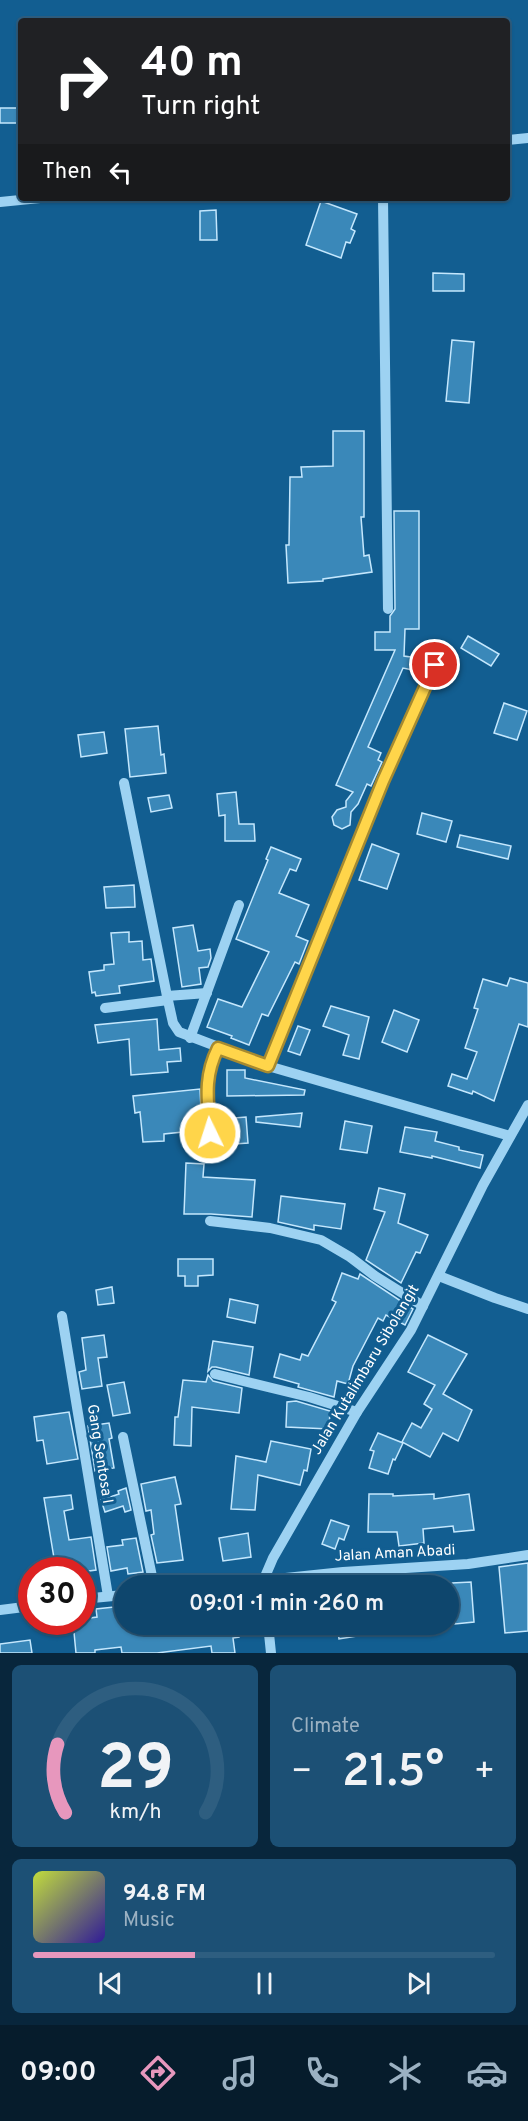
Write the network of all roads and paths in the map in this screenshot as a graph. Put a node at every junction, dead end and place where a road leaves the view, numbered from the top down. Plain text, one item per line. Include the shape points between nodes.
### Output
1 (528, 138) edge
2 (510, 140) edge
3 (18, 200) edge
4 (383, 201) edge
5 (0, 202) edge
6 (388, 609) dead end
7 (435, 665) dead end
8 (124, 783) dead end
9 (239, 905) dead end
10 (207, 993) junction
11 (167, 998) junction
12 (105, 1008) dead end
13 (190, 1038) junction
14 (218, 1048) junction
15 (268, 1066) junction
16 (528, 1105) edge
17 (210, 1133) dead end
18 (510, 1136) junction
19 (210, 1221) dead end
20 (439, 1276) junction
21 (423, 1306) junction
22 (528, 1309) edge
23 (62, 1316) dead end
24 (215, 1374) dead end
25 (357, 1412) junction
26 (123, 1437) dead end
27 (528, 1556) edge
28 (152, 1575) edge
29 (267, 1575) edge
30 (320, 1575) edge
31 (114, 1595) edge
32 (108, 1596) junction
33 (96, 1597) edge
34 (18, 1608) edge
35 (0, 1610) edge
36 (269, 1635) edge
37 (271, 1653) edge

1 - 2 street
3 - 5 street
4 - 6 street
7 - 15 street via 383,781
8 - 11 street
9 - 10 street
10 - 11 street
10 - 13 street
11 - 12 street
11 - 13 street via 173,1023
13 - 14 street
14 - 15 street
14 - 17 street via 207,1083
15 - 18 street
16 - 18 street, Jalan Kutalimbaru Sibolangit
18 - 20 street, Jalan Kutalimbaru Sibolangit
19 - 21 street via 270,1228 321,1240
20 - 21 street, Jalan Kutalimbaru Sibolangit
20 - 22 street
21 - 25 street, Jalan Kutalimbaru Sibolangit
23 - 32 street, Gang Sentosa I
24 - 25 street
25 - 29 street, Jalan Kutalimbaru Sibolangit via 273,1558
26 - 28 street
27 - 30 street, Jalan Aman Abadi
31 - 32 street
32 - 33 street
34 - 35 street
36 - 37 street

